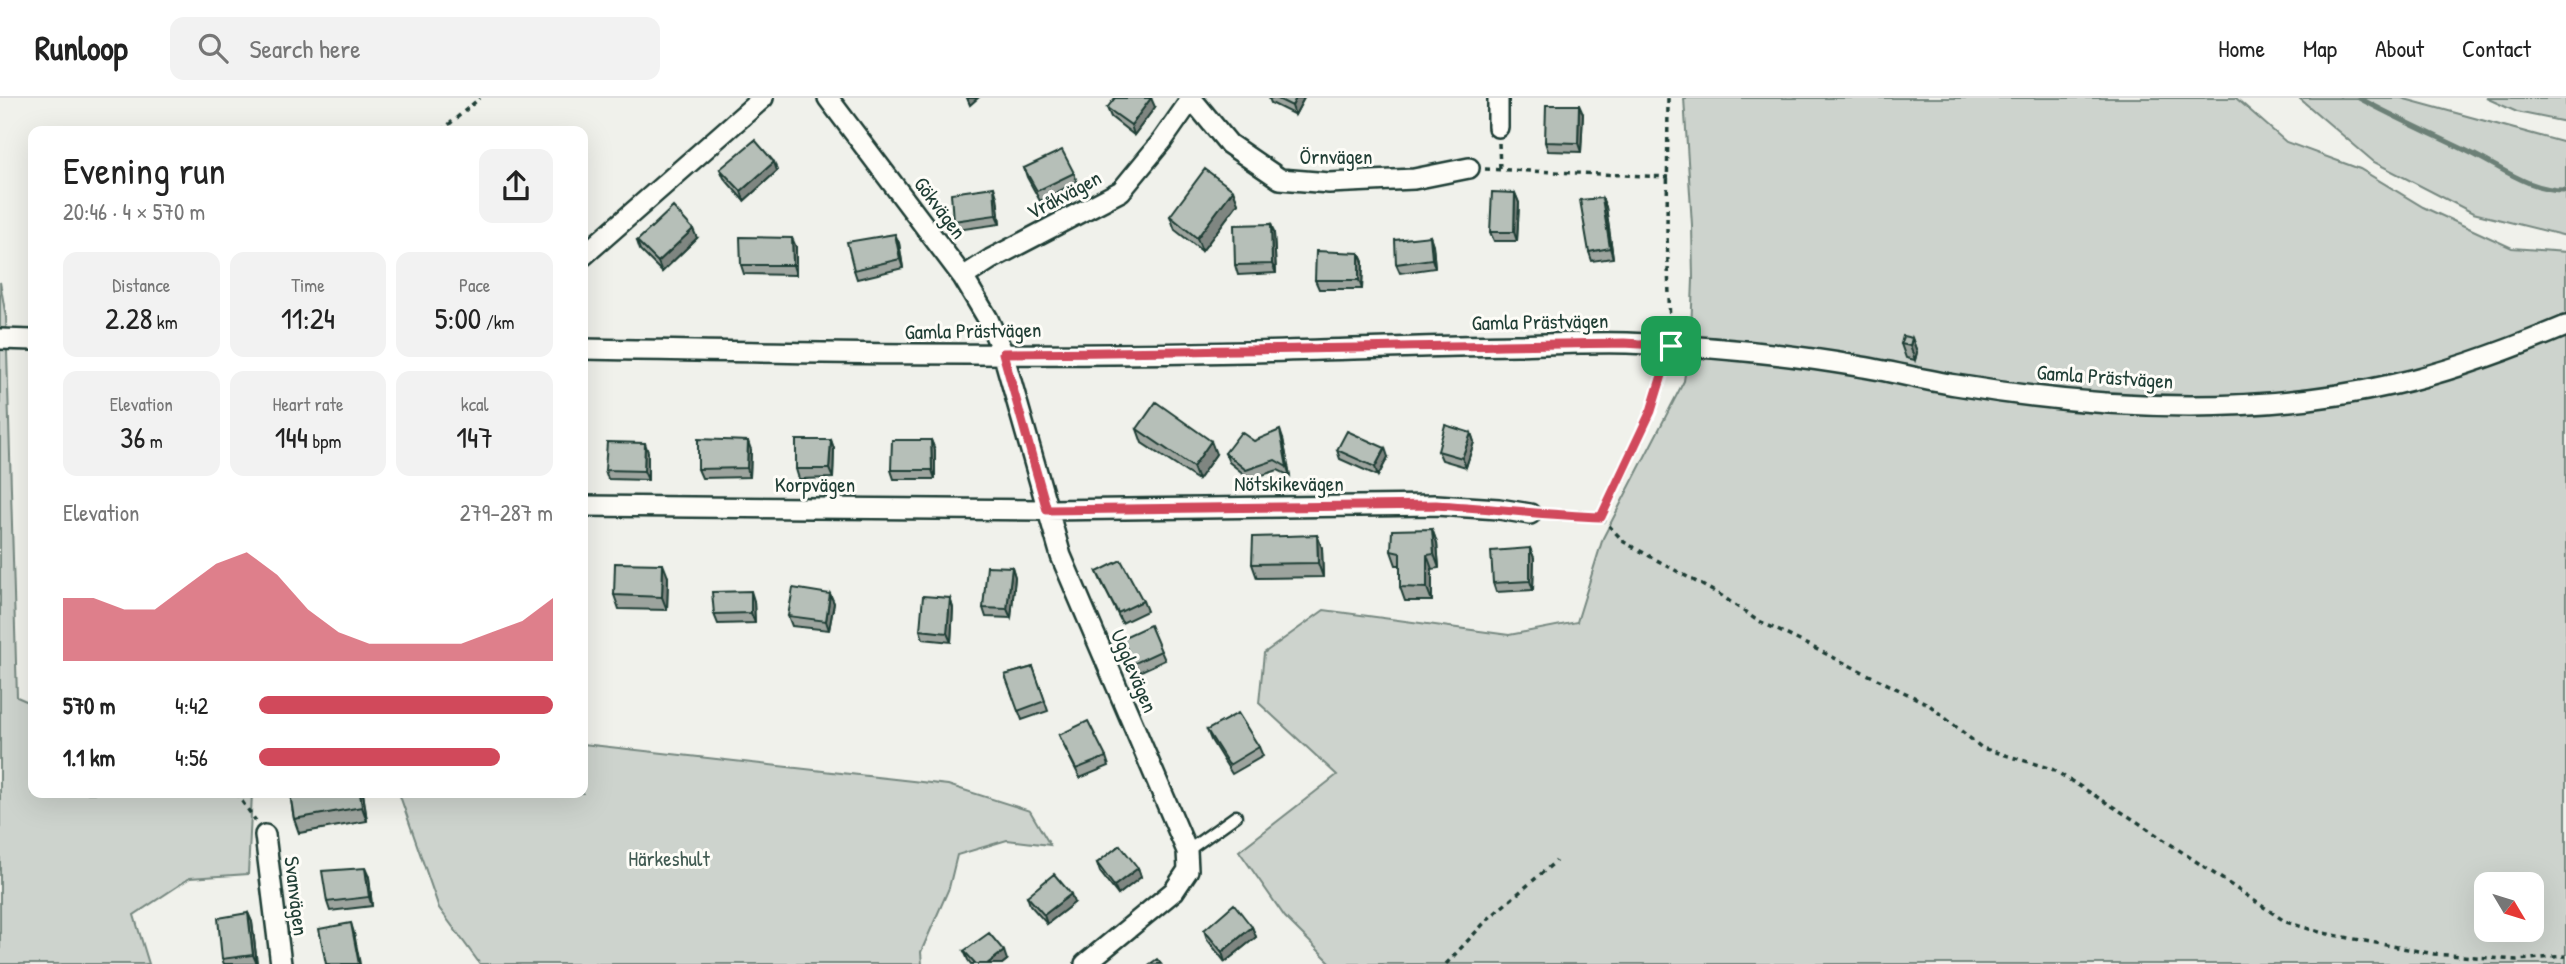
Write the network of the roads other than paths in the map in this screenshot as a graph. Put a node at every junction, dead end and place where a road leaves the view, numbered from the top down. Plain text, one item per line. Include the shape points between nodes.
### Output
1 (763, 98) edge
2 (828, 98) edge
3 (1192, 98) edge
4 (1498, 98) edge
5 (1498, 127) road end
6 (1469, 168) road end
7 (588, 252) edge
8 (963, 278) junction
9 (2566, 326) edge
10 (0, 339) edge
11 (28, 340) edge
12 (588, 349) edge
13 (1003, 353) junction
14 (588, 506) edge
15 (1047, 510) junction
16 (1530, 514) road end
17 (1236, 816) dead end
18 (265, 835) road end
19 (1186, 851) junction
20 (281, 964) edge
21 (1085, 964) edge

1 - 7 street
2 - 8 street, Gökvägen
3 - 6 street, Örnvägen via 1229,144 1280,179 1329,183 1414,179
3 - 8 street, Vråkvägen via 1121,191
4 - 5 street
8 - 13 street, Gökvägen
9 - 13 street, Gamla Prästvägen via 2397,384 2242,406 2066,399 1737,350 1624,343
10 - 11 street
12 - 13 street, Gamla Prästvägen
13 - 15 street, Ugglevägen
14 - 15 street, Korpvägen
15 - 16 street, Nötskikevägen via 1436,505
15 - 19 street, Ugglevägen via 1061,556
17 - 19 lane
18 - 20 street, Svanvägen
19 - 21 street via 1188,870 1174,891

